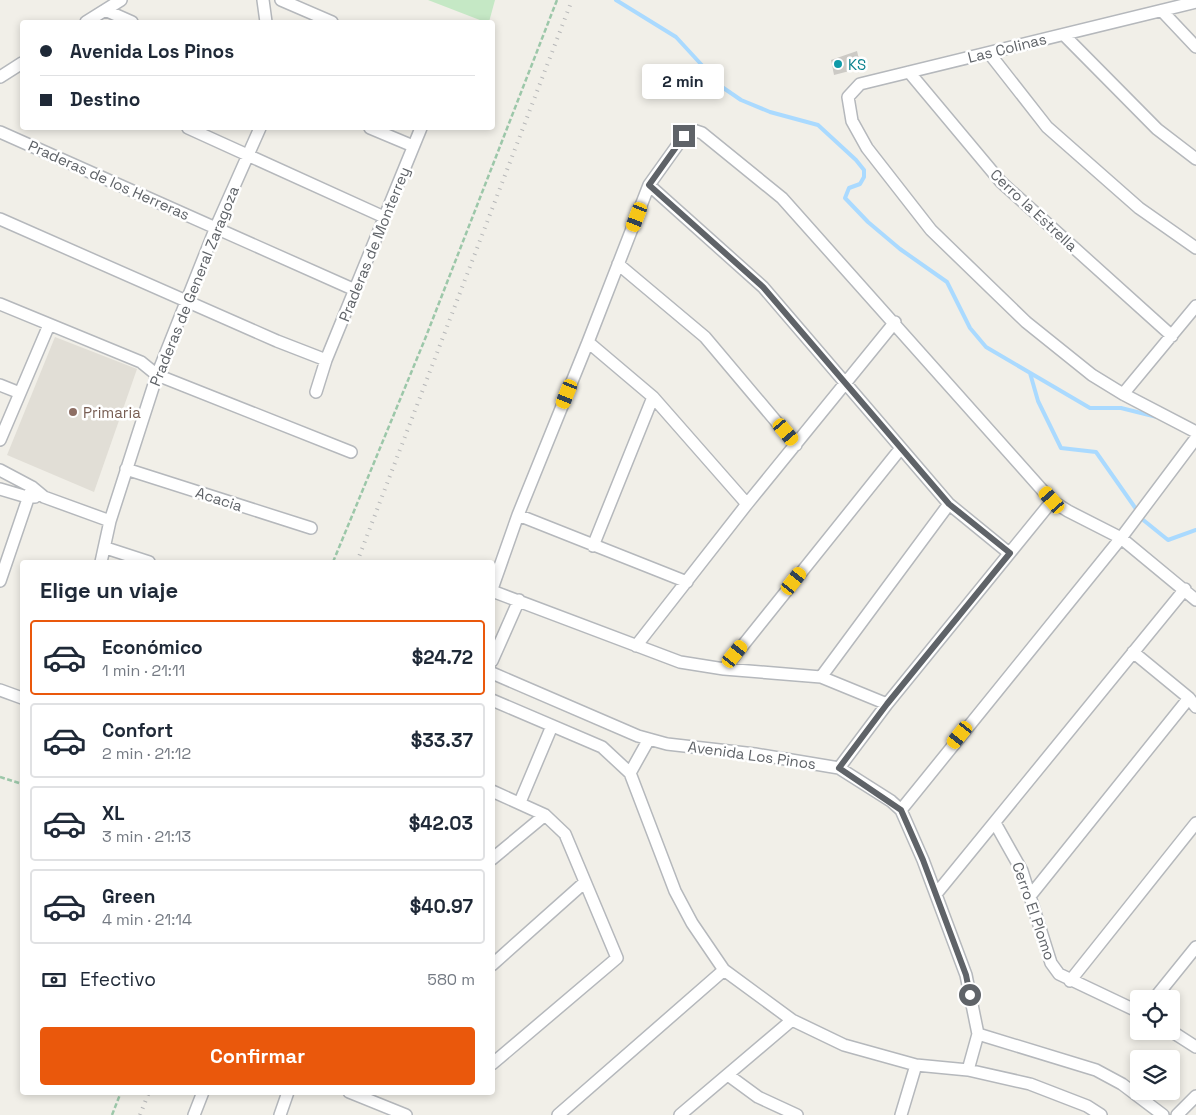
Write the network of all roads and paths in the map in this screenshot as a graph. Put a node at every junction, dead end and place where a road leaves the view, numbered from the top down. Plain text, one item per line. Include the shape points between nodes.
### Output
1 (121, 0) edge
2 (262, 0) edge
3 (281, 0) edge
4 (557, 0) edge
5 (1196, 2) edge
6 (105, 10) junction
7 (1162, 11) junction
8 (89, 20) edge
9 (128, 20) edge
10 (266, 20) edge
11 (327, 20) edge
12 (1064, 34) junction
13 (1196, 47) edge
14 (989, 53) junction
15 (20, 64) edge
16 (909, 72) junction
17 (0, 77) edge
18 (193, 130) edge
19 (259, 130) edge
20 (375, 130) edge
21 (420, 130) edge
22 (0, 132) edge
23 (414, 146) junction
24 (248, 154) junction
25 (1196, 159) edge
26 (649, 185) junction
27 (384, 218) junction
28 (0, 219) edge
29 (216, 227) junction
30 (1196, 248) edge
31 (618, 264) junction
32 (355, 290) junction
33 (186, 301) junction
34 (0, 304) edge
35 (1196, 306) edge
36 (895, 322) junction
37 (49, 325) junction
38 (1172, 336) junction
39 (588, 342) junction
40 (326, 360) junction
41 (157, 375) junction
42 (846, 384) junction
43 (0, 385) edge
44 (316, 392) dead end
45 (20, 393) junction
46 (1123, 394) junction
47 (653, 397) junction
48 (1196, 432) edge
49 (1196, 438) edge
50 (0, 440) edge
51 (796, 445) junction
52 (901, 448) junction
53 (351, 452) dead end
54 (126, 469) junction
55 (0, 470) edge
56 (0, 489) edge
57 (30, 492) junction
58 (1052, 500) junction
59 (747, 504) junction
60 (949, 504) junction
61 (518, 515) junction
62 (110, 521) junction
63 (311, 528) dead end
64 (1121, 538) junction
65 (593, 546) junction
66 (106, 548) junction
67 (1010, 553) junction
68 (102, 560) edge
69 (143, 560) edge
70 (334, 560) edge
71 (0, 581) edge
72 (495, 581) edge
73 (687, 582) junction
74 (1185, 589) junction
75 (495, 591) edge
76 (519, 600) junction
77 (1196, 600) edge
78 (636, 646) junction
79 (1133, 652) junction
80 (495, 654) edge
81 (724, 669) junction
82 (495, 674) edge
83 (821, 677) junction
84 (0, 690) edge
85 (20, 697) edge
86 (495, 701) edge
87 (1192, 702) edge
88 (887, 704) junction
89 (552, 726) junction
90 (649, 739) junction
91 (839, 768) junction
92 (630, 773) junction
93 (0, 778) edge
94 (20, 783) edge
95 (495, 792) edge
96 (520, 802) junction
97 (901, 810) junction
98 (545, 814) junction
99 (995, 823) junction
100 (1196, 823) edge
101 (495, 856) edge
102 (585, 882) junction
103 (936, 894) junction
104 (1030, 896) junction
105 (1196, 947) edge
106 (495, 962) edge
107 (724, 970) junction
108 (1070, 981) junction
109 (1161, 990) edge
110 (1130, 1007) edge
111 (792, 1020) junction
112 (978, 1034) junction
113 (1180, 1037) edge
114 (1196, 1047) edge
115 (495, 1061) edge
116 (916, 1065) junction
117 (968, 1070) junction
118 (728, 1075) junction
119 (120, 1095) edge
120 (202, 1095) edge
121 (287, 1095) edge
122 (354, 1095) edge
123 (1196, 1096) edge
124 (375, 1109) edge
125 (112, 1115) edge
126 (194, 1115) edge
127 (280, 1115) edge
128 (406, 1115) edge
129 (558, 1115) edge
130 (680, 1115) edge
131 (795, 1115) edge
132 (901, 1115) edge
133 (1101, 1115) edge
134 (1163, 1115) edge
135 (1178, 1115) edge

1 - 6 street
2 - 10 street
3 - 11 street
4 - 70 path via 425,338
5 - 7 street, Las Colinas
6 - 8 street
6 - 9 street
7 - 12 street, Las Colinas
7 - 13 street
12 - 14 street, Las Colinas
12 - 25 street via 1157,129
14 - 16 street, Las Colinas
14 - 30 street via 1047,127 1139,208
15 - 17 street
16 - 38 street, Cerro la Estrella via 1001,182
16 - 46 street, Las Colinas via 860,84 848,96 852,121 868,148 931,230 1026,322 1092,375
18 - 24 street
19 - 24 street, Praderas de General Zaragoza
20 - 23 street
21 - 23 street, Praderas de Monterrey
22 - 29 street, Praderas de los Herreras
23 - 27 street, Praderas de Monterrey
24 - 27 street
24 - 29 street, Praderas de General Zaragoza
26 - 31 street
26 - 36 street via 684,136 692,130 702,133 782,198
26 - 42 street via 763,287
27 - 32 street, Praderas de Monterrey
28 - 33 street
29 - 32 street, Praderas de los Herreras
29 - 33 street, Praderas de General Zaragoza
31 - 39 street
31 - 51 street via 705,337
32 - 40 street, Praderas de Monterrey
33 - 40 street
33 - 41 street, Praderas de General Zaragoza
34 - 37 street
35 - 38 street
36 - 42 street
36 - 58 street
37 - 41 street via 141,362
37 - 45 street
38 - 46 street
39 - 47 street
39 - 61 street
40 - 44 street, Praderas de Monterrey
41 - 53 street
41 - 54 street, Praderas de General Zaragoza
42 - 51 street
42 - 52 street
43 - 45 street
45 - 50 street
46 - 48 street
47 - 59 street
47 - 65 street
49 - 64 street
51 - 59 street
52 - 60 street
52 - 81 street
54 - 62 street, Praderas de General Zaragoza
54 - 63 street, Acacia
55 - 57 street
56 - 57 street
57 - 62 street
57 - 71 street
58 - 64 street
58 - 67 street
59 - 73 street
60 - 67 street
60 - 83 street
61 - 65 street
61 - 72 street
62 - 66 street, Praderas de General Zaragoza
64 - 74 street
64 - 97 street
65 - 73 street
66 - 68 street, Praderas de General Zaragoza
66 - 69 street
67 - 88 street
73 - 78 street
74 - 77 street
74 - 79 street
75 - 76 street
76 - 78 street
76 - 80 street
78 - 81 street via 680,662
79 - 87 street
79 - 99 street
81 - 83 street
82 - 90 street, Avenida Los Pinos
83 - 88 street
84 - 85 street
86 - 89 street
87 - 104 street
88 - 91 street
89 - 92 street via 602,747
89 - 96 street
90 - 91 street, Avenida Los Pinos
90 - 92 street
91 - 97 street, Avenida Los Pinos
92 - 107 street via 675,891
93 - 94 path
95 - 96 street
96 - 98 street
97 - 103 street
98 - 101 street
98 - 102 street via 565,834
99 - 103 street
99 - 104 street, Cerro El Plomo via 1022,871
100 - 108 street
102 - 106 street
102 - 115 street via 617,958
103 - 112 street via 966,975
104 - 108 street, Cerro El Plomo via 1051,963
105 - 109 street
107 - 111 street
107 - 129 street
108 - 110 street, Cerro El Plomo
111 - 116 street via 844,1044
111 - 118 street
112 - 117 street
112 - 134 street via 1096,1070 1122,1084
113 - 114 street
116 - 117 street
116 - 132 street
117 - 133 street via 1030,1084 1087,1106
118 - 130 street
118 - 131 street via 758,1097
119 - 125 path
120 - 126 street
121 - 127 street
122 - 124 street
123 - 135 street
124 - 128 street

